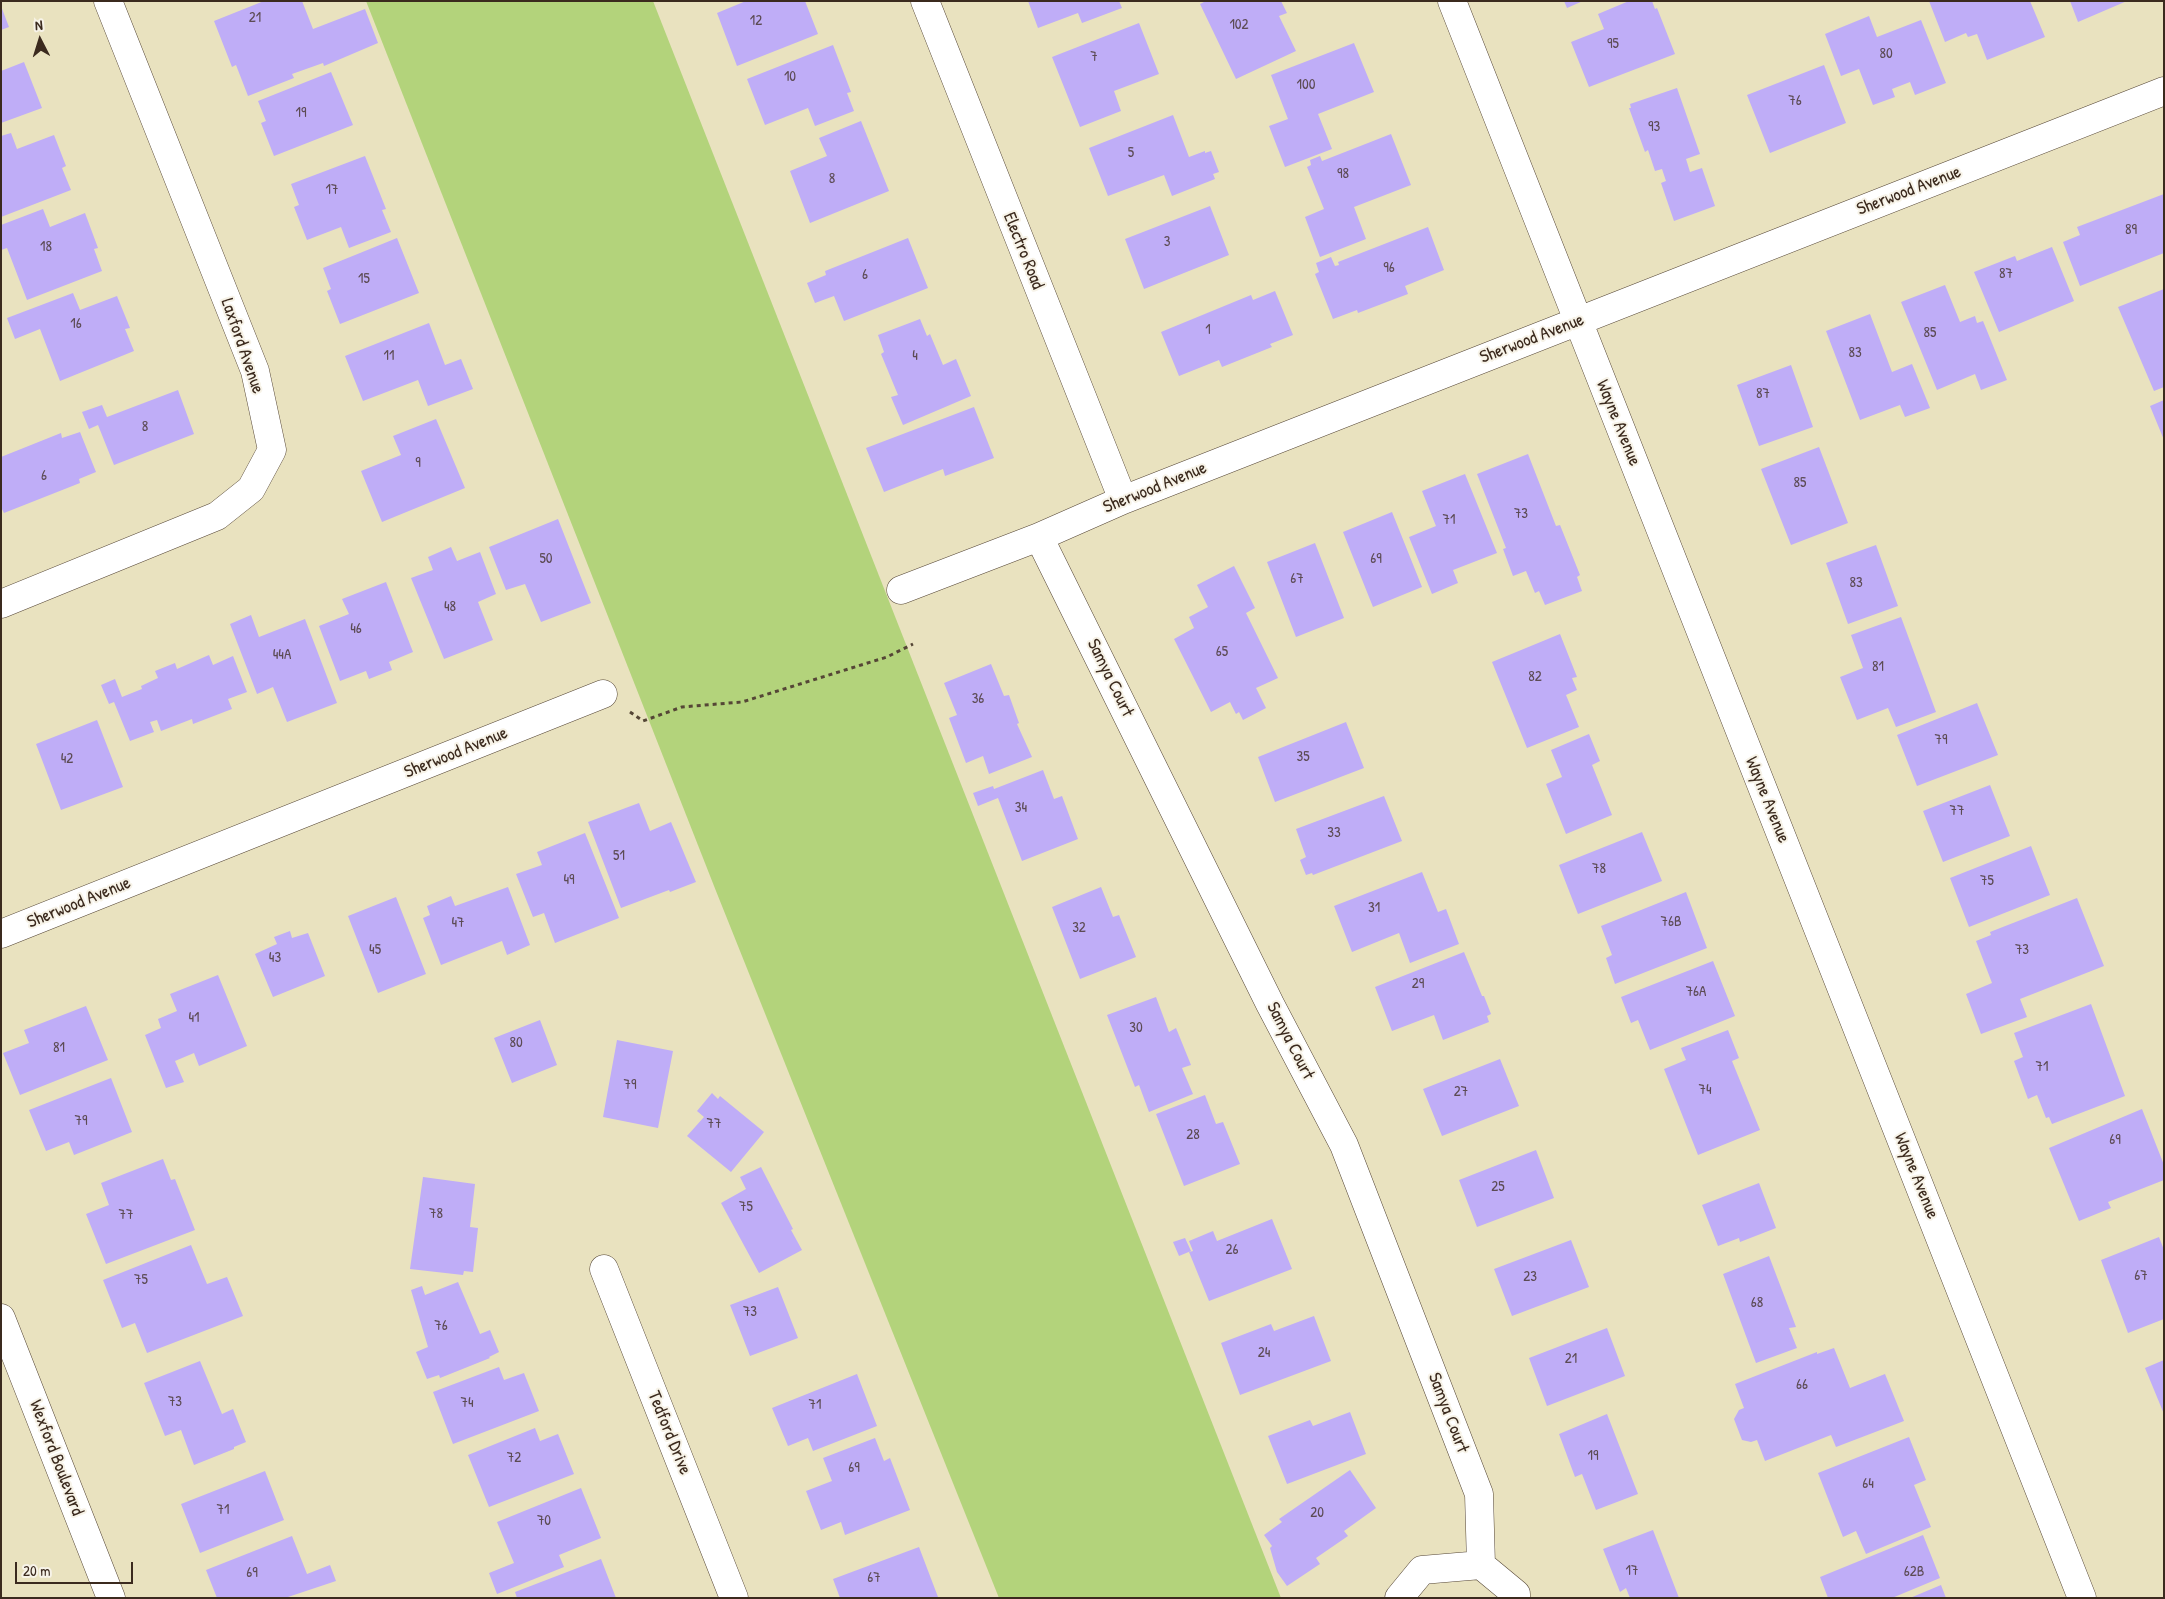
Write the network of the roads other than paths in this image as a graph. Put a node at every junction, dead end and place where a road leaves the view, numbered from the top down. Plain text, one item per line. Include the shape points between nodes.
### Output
1 (108, 1) edge
2 (925, 1) edge
3 (1452, 1) edge
4 (2164, 91) edge
5 (1577, 321) junction
6 (1122, 500) junction
7 (1039, 537) junction
8 (901, 590) dead end
9 (1, 604) edge
10 (603, 694) road end
11 (1, 934) edge
12 (604, 1269) dead end
13 (1, 1318) edge
14 (1481, 1565) junction
15 (111, 1598) edge
16 (734, 1598) edge
17 (1399, 1598) edge
18 (1516, 1598) edge
19 (2082, 1598) edge

1 - 9 street, Laxford Avenue via 255,371 272,450 251,489 217,516
2 - 6 street, Electro Road
3 - 5 street, Wayne Avenue
4 - 5 street, Sherwood Avenue
5 - 6 street, Sherwood Avenue
5 - 19 street, Wayne Avenue
6 - 7 street, Sherwood Avenue
7 - 8 street, Sherwood Avenue
7 - 14 street, Samya Court via 1270,1004 1344,1145 1479,1494
10 - 11 street, Sherwood Avenue
12 - 16 street, Tedford Drive
13 - 15 street, Wexford Boulevard
14 - 17 street via 1422,1570
14 - 18 street via 1516,1594

